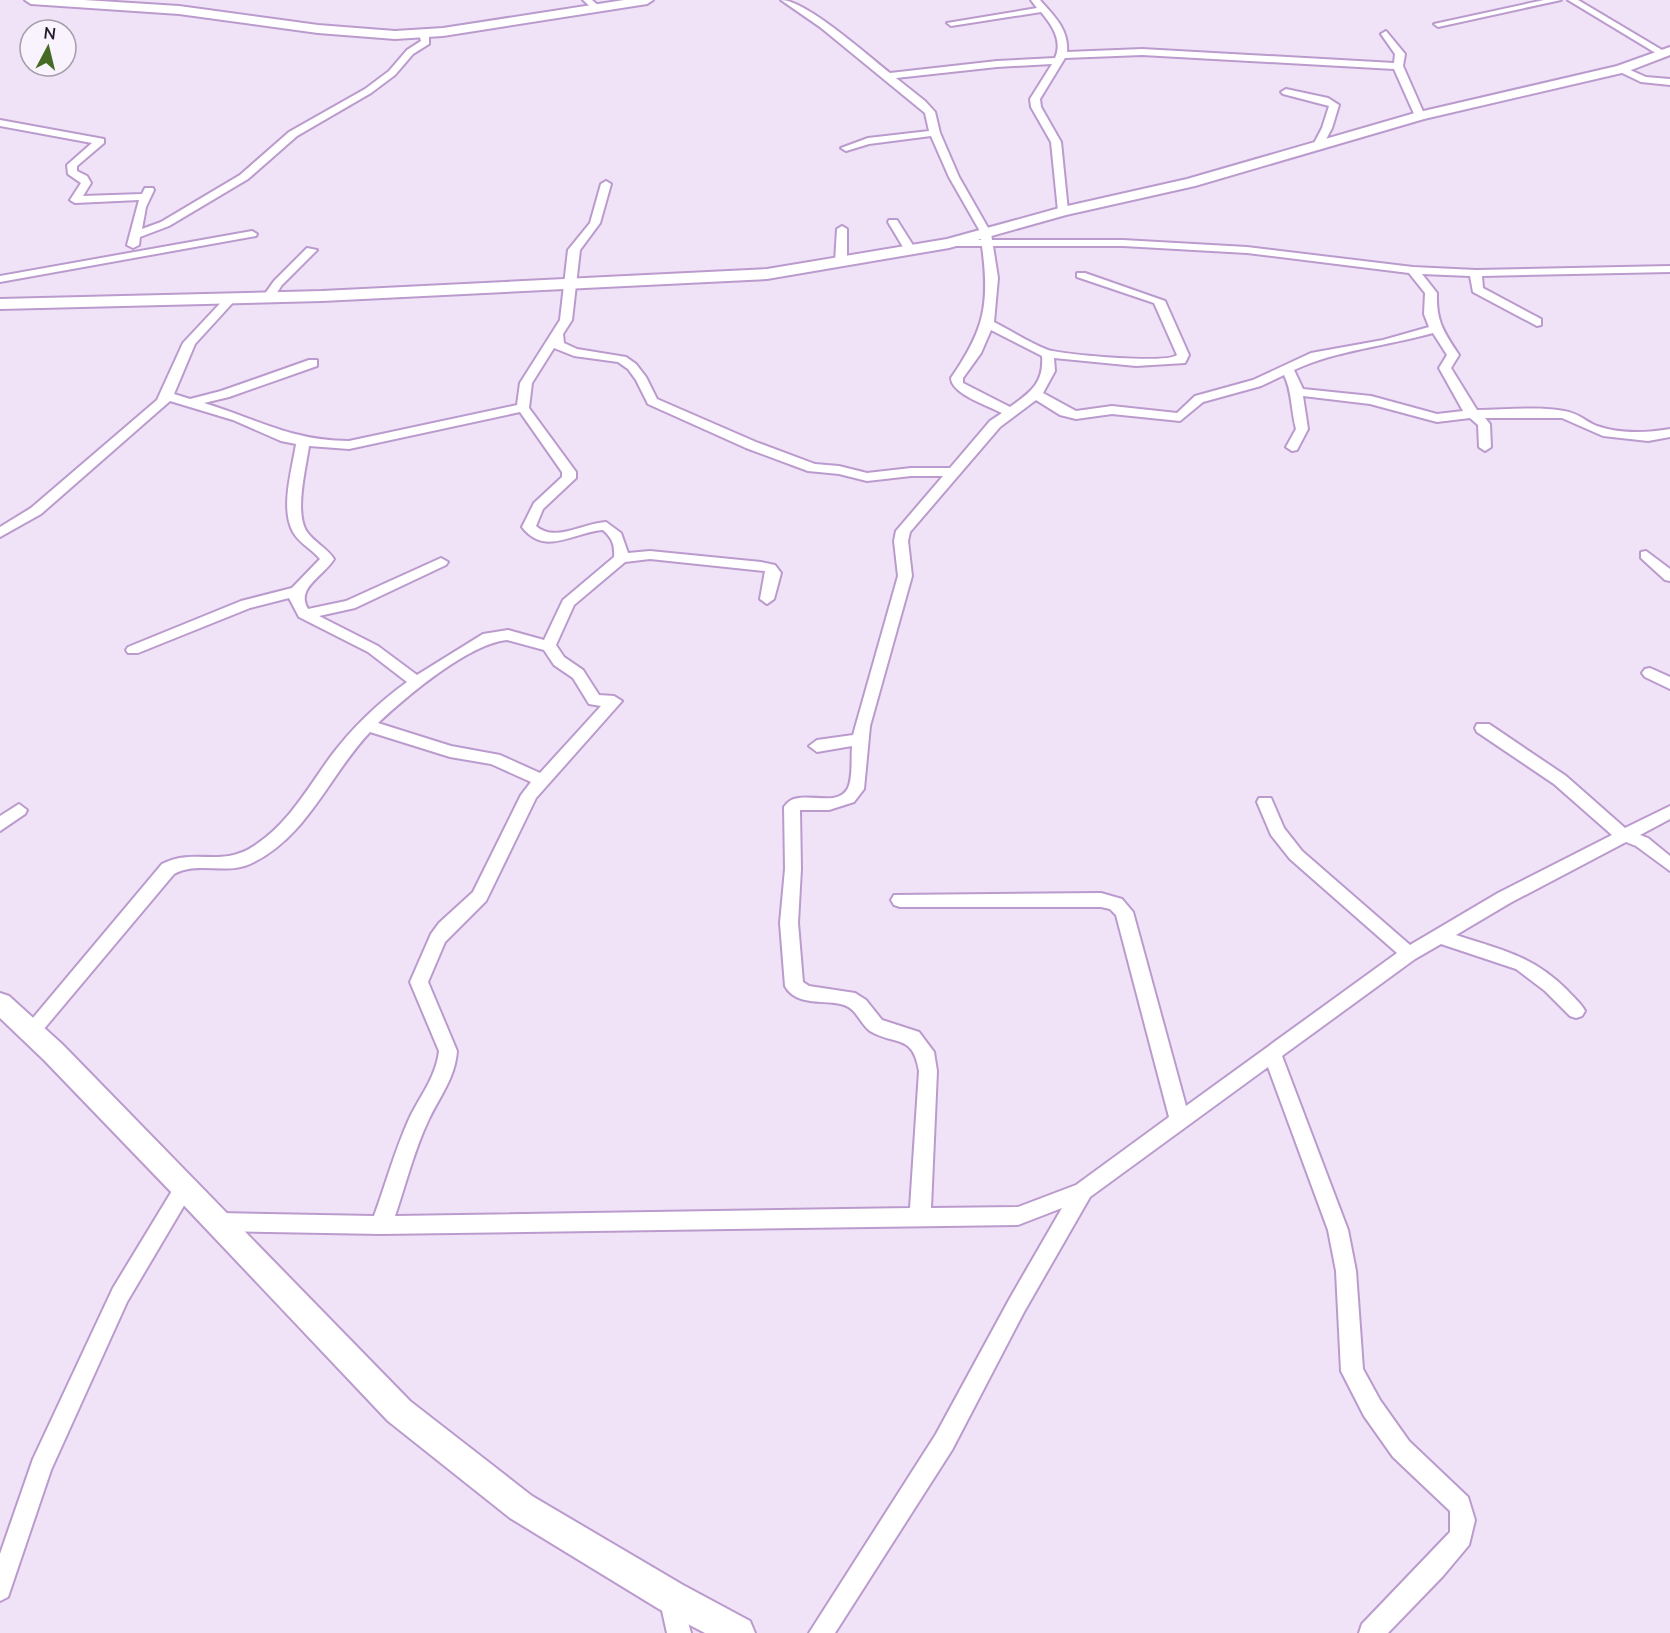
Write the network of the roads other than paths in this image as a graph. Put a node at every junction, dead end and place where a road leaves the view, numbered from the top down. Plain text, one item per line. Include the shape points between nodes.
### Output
1 (30, 0) edge
2 (587, 0) edge
3 (647, 0) edge
4 (785, 0) edge
5 (1035, 0) edge
6 (1557, 0) edge
7 (1572, 0) edge
8 (597, 8) junction
9 (1045, 9) junction
10 (951, 23) dead end
11 (1438, 24) dead end
12 (424, 34) junction
13 (1386, 34) dead end
14 (1666, 52) edge
15 (1059, 58) junction
16 (1398, 66) junction
17 (1621, 69) junction
18 (888, 76) junction
19 (1670, 82) edge
20 (1286, 92) dead end
21 (1420, 116) junction
22 (0, 123) edge
23 (935, 133) junction
24 (1317, 147) junction
25 (846, 148) dead end
26 (606, 184) dead end
27 (1063, 211) junction
28 (893, 222) dead end
29 (842, 229) dead end
30 (252, 234) dead end
31 (135, 235) junction
32 (986, 237) junction
33 (311, 250) dead end
34 (910, 250) junction
35 (131, 254) junction
36 (842, 262) junction
37 (1670, 269) edge
38 (1413, 270) junction
39 (1476, 273) junction
40 (1081, 276) dead end
41 (0, 279) edge
42 (569, 284) junction
43 (231, 298) junction
44 (268, 298) junction
45 (0, 304) edge
46 (1537, 322) dead end
47 (988, 324) junction
48 (1436, 329) junction
49 (557, 333) junction
50 (1048, 354) junction
51 (313, 363) dead end
52 (1287, 369) junction
53 (1297, 392) junction
54 (1036, 394) junction
55 (168, 396) junction
56 (191, 402) junction
57 (523, 408) junction
58 (1010, 412) junction
59 (1471, 414) junction
60 (1670, 433) edge
61 (303, 443) junction
62 (1292, 447) dead end
63 (1485, 447) dead end
64 (954, 472) junction
65 (0, 533) edge
66 (1646, 555) dead end
67 (621, 558) junction
68 (441, 562) dead end
69 (1670, 577) edge
70 (296, 592) junction
71 (767, 599) dead end
72 (304, 614) junction
73 (549, 645) junction
74 (133, 650) dead end
75 (1650, 673) dead end
76 (415, 681) junction
77 (1670, 684) edge
78 (369, 726) junction
79 (1484, 728) dead end
80 (860, 739) junction
81 (817, 746) dead end
82 (541, 780) junction
83 (1265, 802) dead end
84 (19, 810) dead end
85 (1670, 812) edge
86 (0, 825) edge
87 (1623, 835) junction
88 (1670, 864) edge
89 (900, 900) dead end
90 (1439, 936) junction
91 (1409, 954) junction
92 (0, 1003) edge
93 (1576, 1011) dead end
94 (32, 1031) junction
95 (1272, 1054) junction
96 (1180, 1121) junction
97 (185, 1187) junction
98 (1083, 1191) junction
99 (920, 1217) junction
100 (220, 1222) junction
101 (381, 1225) junction
102 (0, 1589) edge
103 (671, 1596) junction
104 (679, 1633) edge
105 (738, 1633) edge
106 (821, 1633) edge
107 (1371, 1633) edge

1 - 12 main road via 188,11 330,30
2 - 8 street
3 - 8 main road
4 - 18 street
5 - 9 street
6 - 11 street
7 - 14 street
8 - 12 main road
9 - 10 street
9 - 15 street via 1064,43
12 - 31 street via 426,42 368,91 299,130 244,177 165,224
13 - 16 street via 1400,54
14 - 17 main road
15 - 16 street via 1151,52 1269,62
15 - 18 street
15 - 27 street via 1035,99 1056,142
16 - 21 street
17 - 19 street via 1644,80
17 - 21 main road
18 - 23 street via 926,108
20 - 24 street via 1334,105
21 - 24 main road
22 - 31 street via 100,141 72,165 72,172 86,183 75,200 146,193
23 - 25 street via 868,141
23 - 32 street
24 - 27 main road via 1190,183
26 - 42 street via 595,223 574,250
27 - 32 main road
28 - 34 street
29 - 36 street
30 - 35 street via 214,237
31 - 35 street
32 - 34 main road
32 - 38 street via 1247,250
32 - 47 street via 992,278
33 - 44 street
34 - 36 main road
35 - 41 street
36 - 42 main road via 766,274
37 - 39 street
38 - 39 street
38 - 48 street via 1431,294 1430,314
39 - 46 street via 1477,291
40 - 50 street via 1159,301 1183,356 1181,360 1165,363
42 - 44 main road
42 - 49 street via 566,320
43 - 44 main road
43 - 45 main road
43 - 55 street via 189,343
47 - 50 street
47 - 58 street via 957,383
48 - 52 street via 1315,356
48 - 59 street via 1453,355 1445,368
49 - 57 street via 526,383
49 - 64 street via 558,345 570,352 626,360 645,384 652,401 813,468 867,477
50 - 54 street via 1049,371
51 - 56 street
52 - 53 street via 1296,382
52 - 54 street via 1232,392 1199,399 1180,417 1112,410 1076,415
53 - 59 street via 1371,400 1437,418
53 - 62 street via 1302,429
54 - 58 street
55 - 56 street
55 - 65 street via 36,512
56 - 61 street
57 - 61 street via 350,445
57 - 67 street via 569,472 569,478 540,505 529,527 552,539 593,525 606,526 619,539
58 - 64 street
59 - 60 street via 1562,414 1603,432 1648,437
59 - 63 street via 1486,429
61 - 70 street via 295,496 297,523 300,532 327,559
64 - 80 street via 903,531 905,576
66 - 69 street
67 - 71 street via 651,555 770,568 774,573
67 - 73 street via 568,603
68 - 72 street via 350,605
70 - 72 street via 297,604
70 - 74 street via 246,604
72 - 76 street via 373,649
73 - 76 street via 499,634
73 - 82 street via 559,661 578,674 594,700 614,701
75 - 77 street
76 - 78 street via 393,698
78 - 82 street via 450,751 494,759
78 - 94 street via 339,756 308,805 281,835 235,863 185,861 168,869
79 - 87 street via 1560,780
80 - 81 street
80 - 99 street via 859,780 848,798 792,807 792,979 798,991 849,998 876,1025 912,1038 925,1052 928,1071
82 - 101 street via 529,795 480,896 445,928 425,965 419,982 448,1051 448,1063 419,1119
83 - 91 street via 1277,831 1296,855
84 - 86 street
85 - 87 street
87 - 88 street via 1642,842
87 - 90 street
89 - 96 street via 1101,900 1116,904 1124,912
90 - 91 street
90 - 93 street via 1522,964
91 - 95 street
92 - 94 main road
94 - 97 main road
95 - 96 street
95 - 107 street via 1338,1230 1347,1270 1352,1371 1401,1449 1460,1504 1463,1520 1461,1537
96 - 98 street
97 - 100 main road
97 - 102 street via 120,1295 42,1467
98 - 99 street via 1018,1216
98 - 106 street via 944,1442
99 - 101 street
100 - 101 street
100 - 103 main road via 399,1411 521,1507
103 - 104 street
103 - 105 main road

